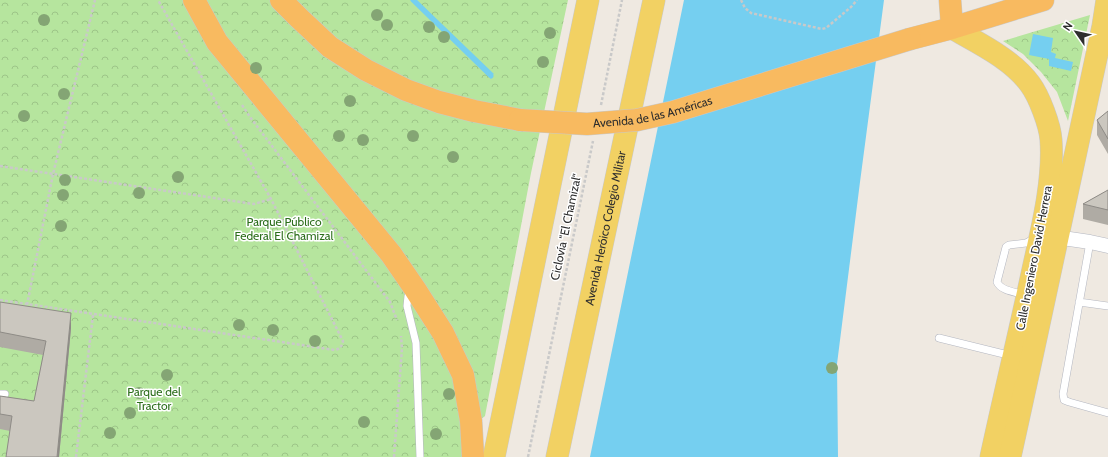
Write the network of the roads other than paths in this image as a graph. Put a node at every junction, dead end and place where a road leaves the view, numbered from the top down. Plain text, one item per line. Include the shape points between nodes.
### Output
1 (194, 0) edge
2 (281, 0) edge
3 (588, 0) edge
4 (654, 0) edge
5 (950, 0) edge
6 (1107, 0) edge
7 (1031, 2) edge
8 (952, 28) junction
9 (1059, 187) junction
10 (1049, 236) junction
11 (1090, 242) junction
12 (1108, 246) edge
13 (415, 289) junction
14 (1027, 296) junction
15 (1079, 302) junction
16 (1108, 306) edge
17 (939, 338) dead end
18 (1022, 358) junction
19 (1108, 413) edge
20 (420, 457) edge
21 (473, 457) edge
22 (494, 457) edge
23 (557, 457) edge
24 (991, 457) edge
25 (1010, 457) edge

1 - 13 highway via 217,42 391,254
2 - 8 highway, Avenida de las Américas, bridge via 330,47 366,70 406,90 439,102 520,120 587,124 637,120 673,112
3 - 22 main road
4 - 23 main road, Avenida Heróico Colegio Militar
5 - 8 highway
6 - 9 main road, Calle Ingeniero David Herrera via 1103,26
7 - 8 highway, Avenida de las Américas
8 - 9 main road, Calle Ingeniero David Herrera via 1014,67 1030,83 1038,98 1051,139
9 - 10 main road, Calle Ingeniero David Herrera
10 - 11 street
10 - 14 main road, Calle Ingeniero David Herrera
10 - 14 lane via 1006,247 997,282 1002,288
10 - 18 main road, Calle Ingeniero David Herrera
11 - 12 street
11 - 15 lane
13 - 20 lane via 408,296 407,306 416,343
13 - 21 highway via 443,333 463,375 471,421
14 - 18 main road, Calle Ingeniero David Herrera
15 - 16 lane
15 - 19 lane via 1064,400
17 - 18 lane
18 - 24 main road, Calle Ingeniero David Herrera
18 - 25 main road, Calle Ingeniero David Herrera

